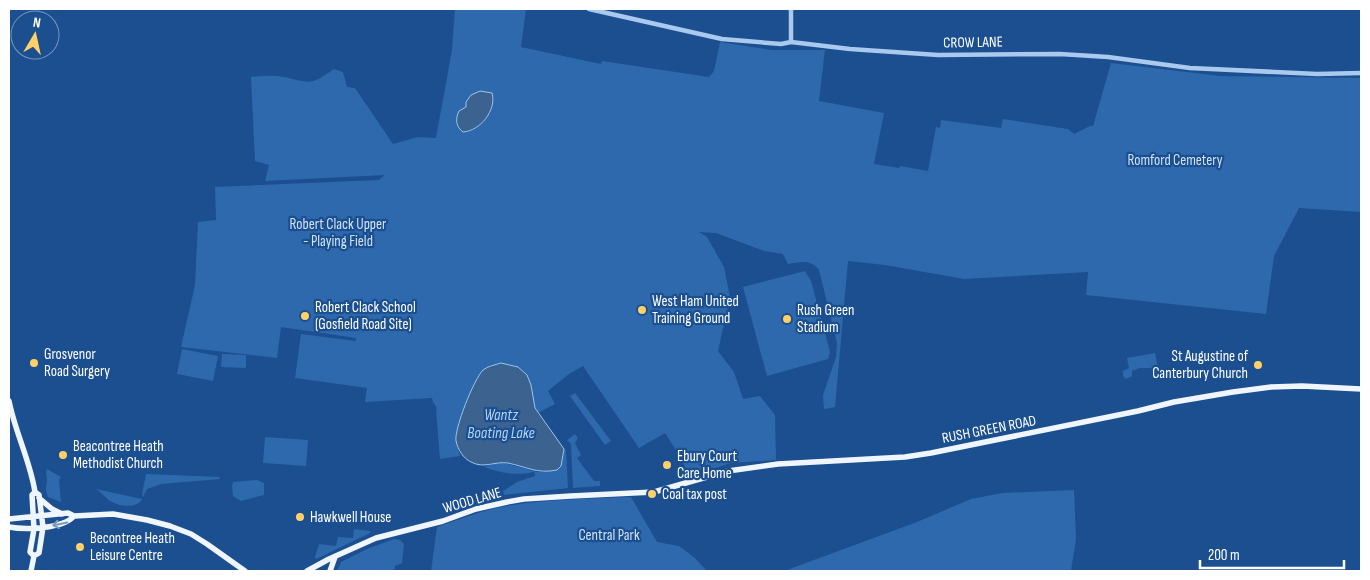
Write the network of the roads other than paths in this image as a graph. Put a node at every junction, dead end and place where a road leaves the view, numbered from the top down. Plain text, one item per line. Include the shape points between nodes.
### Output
1 (589, 9) edge
2 (791, 9) edge
3 (791, 42) junction
4 (1361, 73) edge
5 (1361, 389) edge
6 (9, 401) edge
7 (35, 492) junction
8 (621, 494) joint
9 (39, 498) junction
10 (62, 514) junction
11 (42, 516) junction
12 (74, 516) junction
13 (34, 518) junction
14 (9, 519) edge
15 (9, 527) edge
16 (43, 527) junction
17 (34, 528) junction
18 (34, 556) junction
19 (336, 557) junction
20 (31, 571) edge
21 (245, 571) edge
22 (307, 571) edge
23 (330, 571) edge

1 - 3 street, CROW LANE via 722,39
2 - 3 street
3 - 4 street, CROW LANE via 949,56 1060,54 1200,68
5 - 8 main road, RUSH GREEN ROAD via 1294,386 1233,392 931,453 778,464 728,471 654,492
6 - 7 main road
7 - 9 main road
7 - 13 main road via 32,495
8 - 19 main road, WOOD LANE via 524,499 492,505 376,538
9 - 10 main road
9 - 11 main road
10 - 11 main road
10 - 12 main road
11 - 13 main road
11 - 16 main road
12 -> 16 main road via 69,522
12 - 21 main road via 114,514 170,526 191,534
13 - 14 main road
13 - 17 main road
15 - 17 main road
16 - 17 main road
16 - 18 main road via 39,553
17 - 18 main road via 30,552
18 - 20 main road
19 - 22 main road, WOOD LANE
19 - 23 main road

